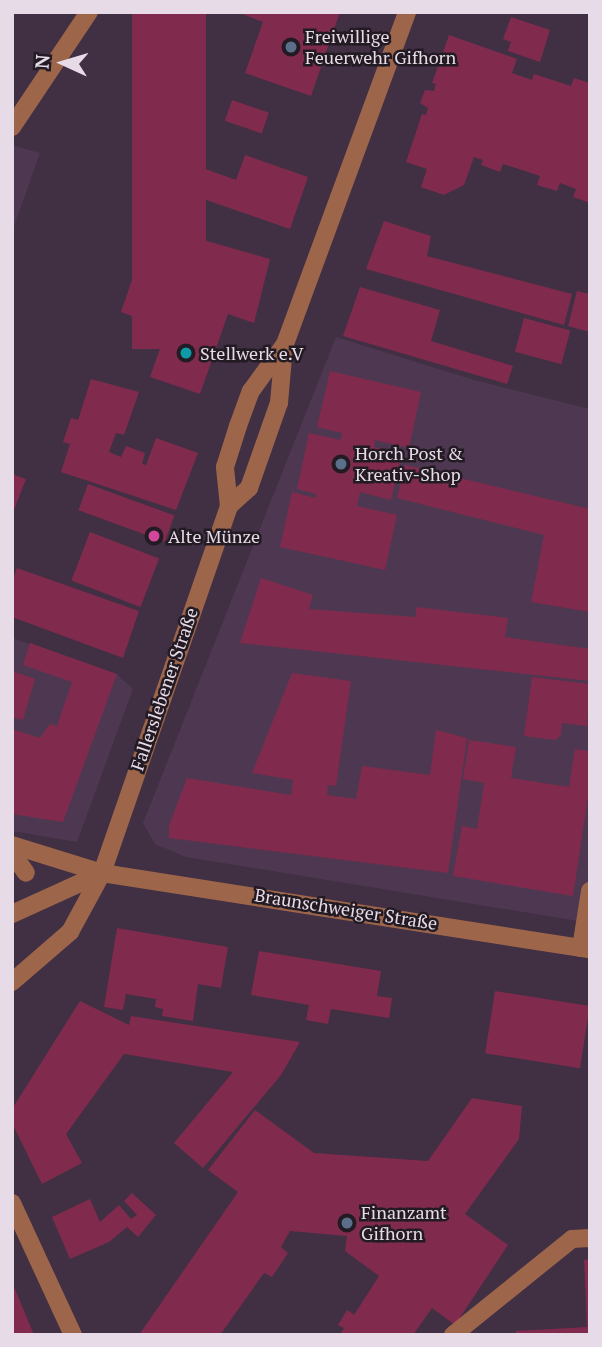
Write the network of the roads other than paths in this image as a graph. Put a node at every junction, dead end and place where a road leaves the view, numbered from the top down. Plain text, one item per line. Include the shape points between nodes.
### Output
1 (89, 12) edge
2 (407, 12) edge
3 (12, 127) edge
4 (285, 344) junction
5 (229, 506) junction
6 (12, 845) edge
7 (12, 853) edge
8 (26, 873) dead end
9 (102, 873) junction
10 (590, 891) edge
11 (12, 914) edge
12 (586, 949) edge
13 (12, 982) edge
14 (12, 1203) edge
15 (590, 1238) edge
16 (73, 1335) edge
17 (453, 1335) edge

1 - 3 street
2 - 4 street, Fallerslebener Straße
4 - 5 street, Fallerslebener Straße via 279,403 249,488
4 - 5 street, Fallerslebener Straße via 251,391 238,426 225,467
5 - 9 street, Fallerslebener Straße
6 - 9 street, Braunschweiger Straße
7 - 8 street
9 - 11 street
9 - 12 street, Braunschweiger Straße
9 - 13 street, Fallerslebener Straße via 70,932
10 - 12 street
14 - 16 street
15 - 17 street via 572,1239

